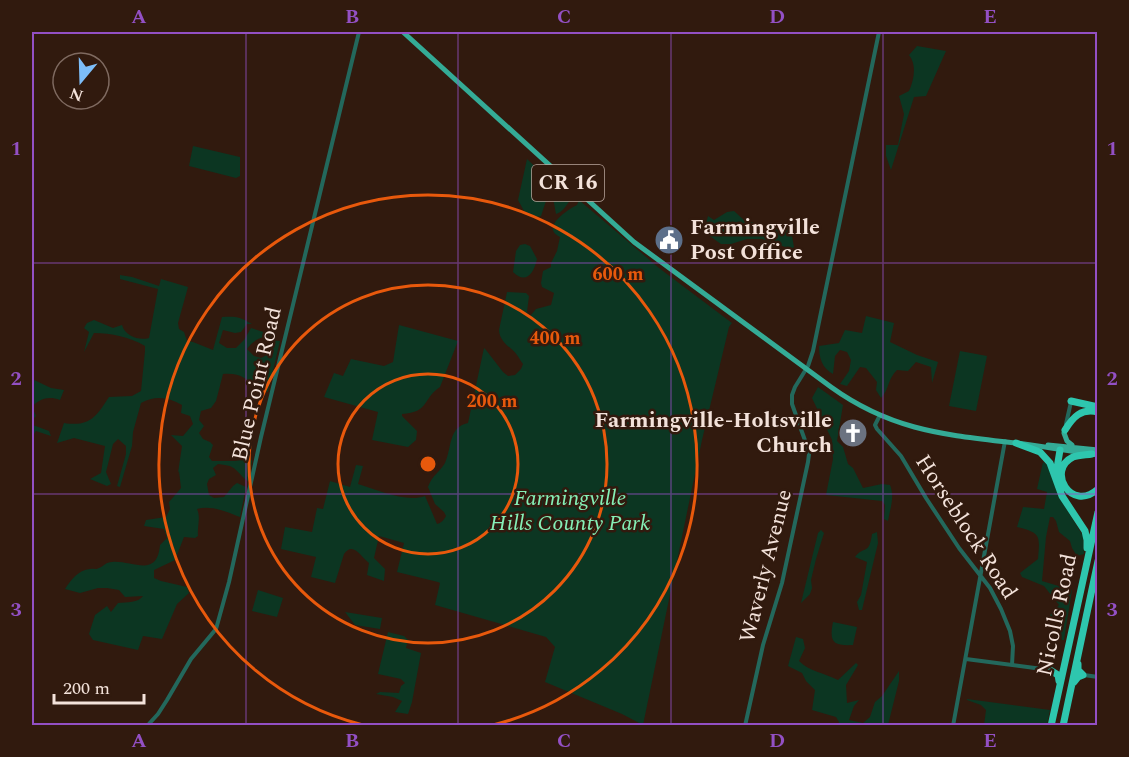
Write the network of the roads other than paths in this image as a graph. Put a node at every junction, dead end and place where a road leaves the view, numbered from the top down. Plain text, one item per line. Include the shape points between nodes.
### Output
1 (359, 32) edge
2 (403, 32) edge
3 (879, 32) edge
4 (806, 369) junction
5 (1071, 401) joint
6 (1098, 407) edge
7 (1098, 412) edge
8 (879, 415) junction
9 (1065, 431) junction
10 (1005, 441) junction
11 (1016, 443) junction
12 (1076, 447) junction
13 (1061, 448) junction
14 (1096, 453) edge
15 (1056, 479) junction
16 (1098, 489) edge
17 (1098, 512) edge
18 (1098, 561) edge
19 (1098, 573) edge
20 (981, 576) junction
21 (1091, 590) junction
22 (1079, 597) junction
23 (1084, 626) junction
24 (1070, 640) junction
25 (966, 658) junction
26 (1012, 665) junction
27 (1050, 670) junction
28 (1083, 675) junction
29 (1098, 677) edge
30 (1071, 687) junction
31 (147, 726) edge
32 (745, 726) edge
33 (953, 726) edge
34 (1051, 726) edge
35 (1063, 726) edge

1 - 31 street, Blue Point Road via 216,629
2 - 4 main road, CR 16 via 634,242
3 - 4 street, Waverly Avenue via 813,351
4 - 8 main road, CR 16 via 851,401
4 - 32 street, Waverly Avenue via 795,387 792,404 807,446 808,462
5 - 6 highway
5 - 9 street
7 - 9 highway via 1079,413
8 - 10 main road, CR 16 via 932,432
8 - 20 street, Horseblock Road via 876,429 901,456
9 - 12 main road via 1067,441
9 - 13 street
10 - 11 main road, CR 16
10 - 20 street
11 - 13 main road, CR 16
11 - 15 highway via 1044,455
12 - 13 main road, CR 16
12 - 14 main road, CR 16
13 - 14 main road, CR 16
13 - 15 highway
14 - 16 highway via 1069,460 1062,479 1066,489 1076,496
15 - 22 highway via 1087,537
17 - 22 highway, Nicolls Road
18 - 21 highway, Nicolls Road
19 - 21 highway
20 - 25 street
20 - 26 street, Horseblock Road via 1008,625
21 - 23 highway, Nicolls Road
22 - 24 highway, Nicolls Road
23 - 28 highway via 1078,666
23 - 30 highway, Nicolls Road
24 - 27 highway via 1062,666
24 - 34 highway, Nicolls Road
25 - 26 street
25 - 33 street
26 - 27 street
27 - 34 highway via 1059,679
28 - 29 street
28 - 30 highway
30 - 35 highway, Nicolls Road

